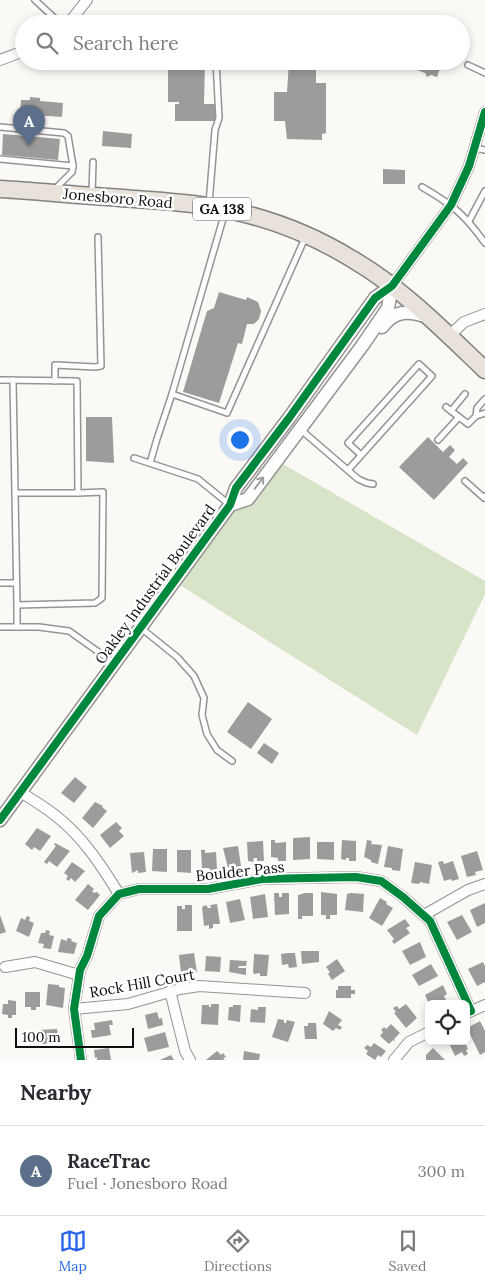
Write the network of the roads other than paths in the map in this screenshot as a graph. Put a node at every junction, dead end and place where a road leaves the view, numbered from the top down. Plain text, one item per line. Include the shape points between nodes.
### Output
1 (35, 0) edge
2 (87, 0) edge
3 (51, 15) edge
4 (75, 15) edge
5 (15, 54) edge
6 (0, 60) edge
7 (470, 66) edge
8 (216, 70) edge
9 (485, 73) edge
10 (485, 112) edge
11 (0, 127) edge
12 (480, 149) edge
13 (0, 159) edge
14 (94, 162) dead end
15 (73, 166) junction
16 (422, 187) dead end
17 (485, 191) edge
18 (9, 192) edge
19 (51, 192) junction
20 (92, 196) junction
21 (452, 205) junction
22 (209, 206) junction
23 (226, 210) junction
24 (469, 221) junction
25 (306, 236) junction
26 (98, 237) dead end
27 (485, 243) edge
28 (392, 286) junction
29 (485, 314) edge
30 (430, 318) junction
31 (449, 336) junction
32 (485, 370) edge
33 (0, 380) edge
34 (13, 380) junction
35 (55, 381) junction
36 (333, 385) junction
37 (172, 394) junction
38 (466, 394) dead end
39 (485, 399) edge
40 (485, 413) edge
41 (476, 416) junction
42 (459, 417) junction
43 (300, 429) junction
44 (438, 440) dead end
45 (361, 455) junction
46 (134, 458) dead end
47 (150, 463) junction
48 (348, 470) junction
49 (465, 481) dead end
50 (373, 484) dead end
51 (78, 492) junction
52 (15, 493) junction
53 (485, 496) edge
54 (230, 505) junction
55 (0, 583) edge
56 (16, 583) junction
57 (17, 605) junction
58 (0, 627) edge
59 (17, 627) junction
60 (140, 628) junction
61 (114, 664) junction
62 (232, 761) dead end
63 (21, 792) junction
64 (0, 820) edge
65 (485, 884) edge
66 (119, 894) junction
67 (424, 915) junction
68 (5, 967) dead end
69 (79, 975) junction
70 (170, 992) junction
71 (305, 993) dead end
72 (464, 1000) edge
73 (485, 1005) edge
74 (74, 1010) junction
75 (470, 1012) edge
76 (425, 1034) edge
77 (81, 1060) edge
78 (190, 1060) edge
79 (394, 1060) edge

1 - 3 lane
2 - 4 street
5 - 6 street
7 - 9 lane
8 - 22 lane via 219,118 214,130
10 - 12 street, Oakley Industrial Boulevard
11 - 15 lane via 64,132 68,136
12 - 21 street, Oakley Industrial Boulevard
13 - 15 lane
14 - 20 lane
15 - 19 lane via 72,172
16 - 21 lane
17 - 24 lane
18 - 19 highway, Jonesboro Road / GA 138
19 - 20 highway, Jonesboro Road / GA 138
20 - 22 highway, Jonesboro Road / GA 138
21 - 24 lane
21 - 28 street, Oakley Industrial Boulevard
22 - 23 highway, Jonesboro Road / GA 138
23 - 25 highway, Jonesboro Road / GA 138
23 - 37 lane
24 - 27 lane
25 - 28 highway, Jonesboro Road / GA 138 via 352,259
25 - 37 lane via 227,413
26 - 35 lane via 101,366 55,366
28 - 30 highway, Jonesboro Road / GA 138
28 - 36 street, Oakley Industrial Boulevard via 388,308
28 - 54 street, Oakley Industrial Boulevard via 375,298 236,488
29 - 31 street via 464,322
30 - 31 highway, Jonesboro Road / GA 138
30 - 36 street via 401,313 389,318 343,382
31 - 32 highway, Jonesboro Road / GA 138
33 - 34 lane
34 - 35 lane
34 - 52 lane
35 - 51 lane via 77,381
36 - 43 street, Oakley Industrial Boulevard
37 - 47 lane
38 - 42 lane via 448,409
39 - 41 lane via 476,408
40 - 41 lane
41 - 42 lane via 468,424
42 - 44 lane
43 - 48 lane
54 -> 43 street, Oakley Industrial Boulevard via 248,499
45 - 45 lane via 432,376 419,364 348,443
45 - 48 lane
46 - 47 lane
47 - 54 lane via 198,479
48 - 50 lane via 358,479
49 - 53 lane
51 - 52 lane
51 - 57 lane via 103,492 102,598 95,603
52 - 56 lane
54 - 60 street, Oakley Industrial Boulevard
55 - 56 lane
56 - 57 lane
57 - 59 lane
58 - 59 lane
59 - 61 lane via 69,631
60 - 61 street, Oakley Industrial Boulevard
60 - 62 lane via 177,657 194,676 204,698 202,715 207,734 216,750
61 - 63 street, Oakley Industrial Boulevard
63 - 64 street, Oakley Industrial Boulevard
63 - 66 street via 57,816 84,842
65 - 67 street
66 - 67 street, Boulder Pass via 138,889 208,889 262,879 356,877 381,881
66 - 69 street via 99,916
67 - 72 street, Boulder Pass
68 - 69 street via 34,962
69 - 74 street
70 - 71 street, Rock Hill Court via 199,986
70 - 74 street, Rock Hill Court via 128,1004
70 - 78 street
73 - 75 street
74 - 77 street
76 - 79 street via 409,1042

